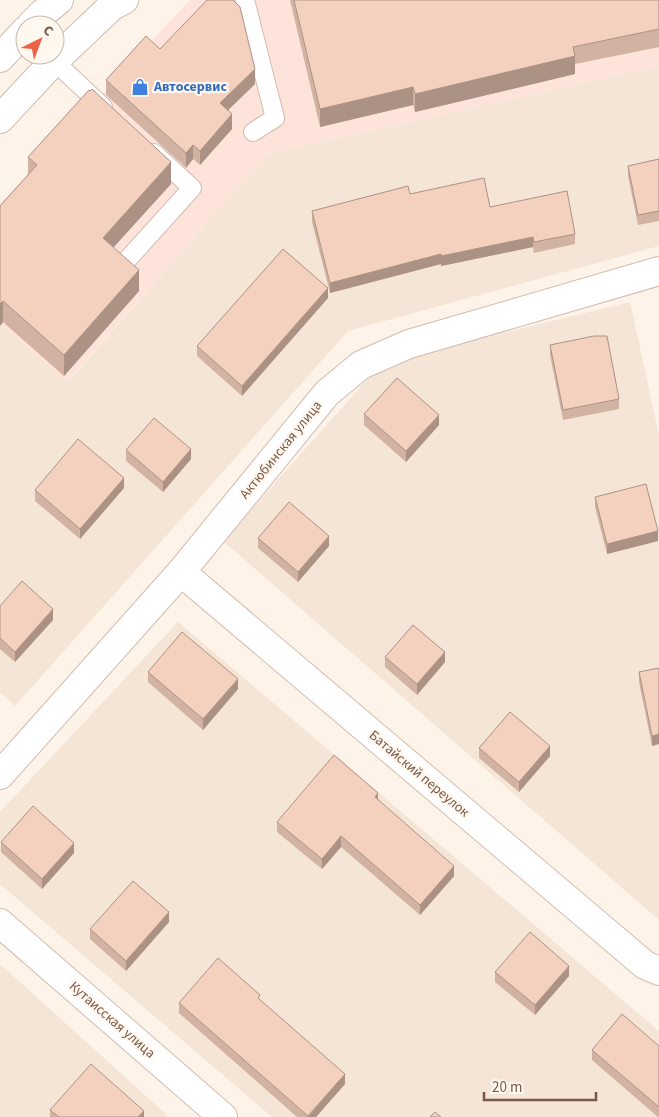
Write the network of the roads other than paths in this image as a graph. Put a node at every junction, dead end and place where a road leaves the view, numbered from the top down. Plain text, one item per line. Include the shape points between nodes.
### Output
1 (124, 0) edge
2 (245, 0) edge
3 (65, 20) edge
4 (15, 47) edge
5 (65, 50) edge
6 (0, 58) edge
7 (27, 65) edge
8 (112, 115) edge
9 (0, 120) edge
10 (252, 132) dead end
11 (141, 141) edge
12 (128, 259) edge
13 (659, 271) edge
14 (181, 572) junction
15 (0, 776) edge
16 (0, 923) edge
17 (659, 971) edge
18 (210, 1113) edge

1 - 3 street
2 - 10 lane via 275,118
4 - 6 street
5 - 8 lane
7 - 9 street
11 - 12 lane via 192,188
13 - 14 street, Актюбинская улица via 409,344 361,365 327,393
14 - 15 street, Актюбинская улица
14 - 17 street, Батайский переулок via 645,965
16 - 18 street, Кутаисская улица

